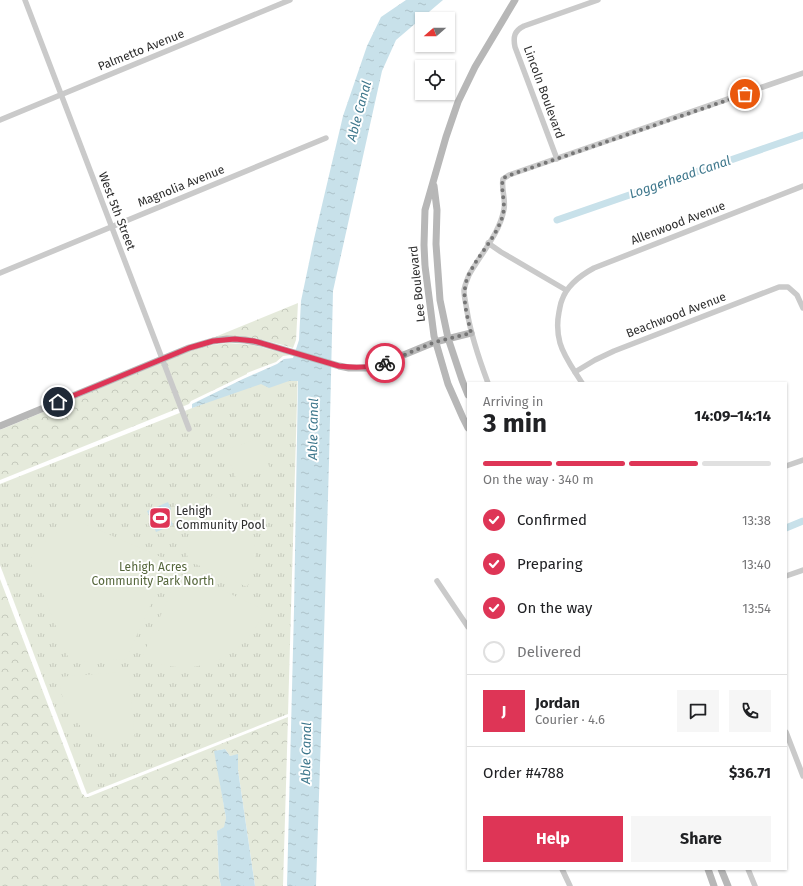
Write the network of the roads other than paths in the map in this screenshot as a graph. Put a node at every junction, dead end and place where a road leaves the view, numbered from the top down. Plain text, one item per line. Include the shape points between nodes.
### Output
1 (25, 0) edge
2 (290, 0) edge
3 (515, 0) edge
4 (598, 0) edge
5 (803, 73) edge
6 (61, 95) junction
7 (0, 120) edge
8 (326, 138) dead end
9 (556, 159) junction
10 (433, 181) junction
11 (803, 186) edge
12 (111, 227) junction
13 (488, 243) junction
14 (0, 273) edge
15 (566, 290) junction
16 (803, 308) edge
17 (471, 333) junction
18 (448, 338) junction
19 (435, 342) junction
20 (162, 359) junction
21 (575, 372) junction
22 (488, 382) edge
23 (581, 382) edge
24 (467, 392) edge
25 (0, 426) edge
26 (467, 426) edge
27 (189, 429) dead end
28 (803, 460) edge
29 (787, 466) edge
30 (803, 570) edge
31 (787, 576) edge
32 (437, 581) dead end
33 (467, 626) edge
34 (787, 735) edge
35 (803, 776) edge
36 (562, 870) edge
37 (708, 870) edge
38 (721, 870) edge
39 (748, 870) edge
40 (570, 886) edge
41 (714, 886) edge
42 (728, 886) edge
43 (755, 886) edge

1 - 6 street, West 5th Street
2 - 6 street, Palmetto Avenue
3 - 10 main road, Lee Boulevard via 467,82
4 - 9 street, Lincoln Boulevard via 519,28 513,40
5 - 9 street
6 - 7 street, Palmetto Avenue
6 - 12 street, West 5th Street
8 - 12 street, Magnolia Avenue
9 - 13 street via 503,178 504,210
10 - 18 main road, Lee Boulevard via 437,210 436,244 440,300
10 - 19 main road, Lee Boulevard via 425,210 424,245
11 - 15 street, Allenwood Avenue via 594,268 578,278
12 - 14 street, Magnolia Avenue
12 - 20 street, West 5th Street
13 - 15 street
13 - 17 street via 466,282 464,296
15 - 21 street via 558,318 558,335 564,354
16 - 21 street, Beachwood Avenue via 798,295 788,287 779,287 614,351
17 - 18 main road
17 - 22 street
18 - 19 main road
18 - 24 main road, Lee Boulevard
19 - 20 main road via 366,368 339,366 254,341 227,339 206,342
19 - 26 main road, Lee Boulevard via 448,384
20 - 25 main road
20 - 27 street, West 5th Street
21 - 23 street
28 - 29 street
30 - 31 street
32 - 33 street
34 - 35 street
36 - 40 street
37 - 41 main road
38 - 42 main road
39 - 43 street

